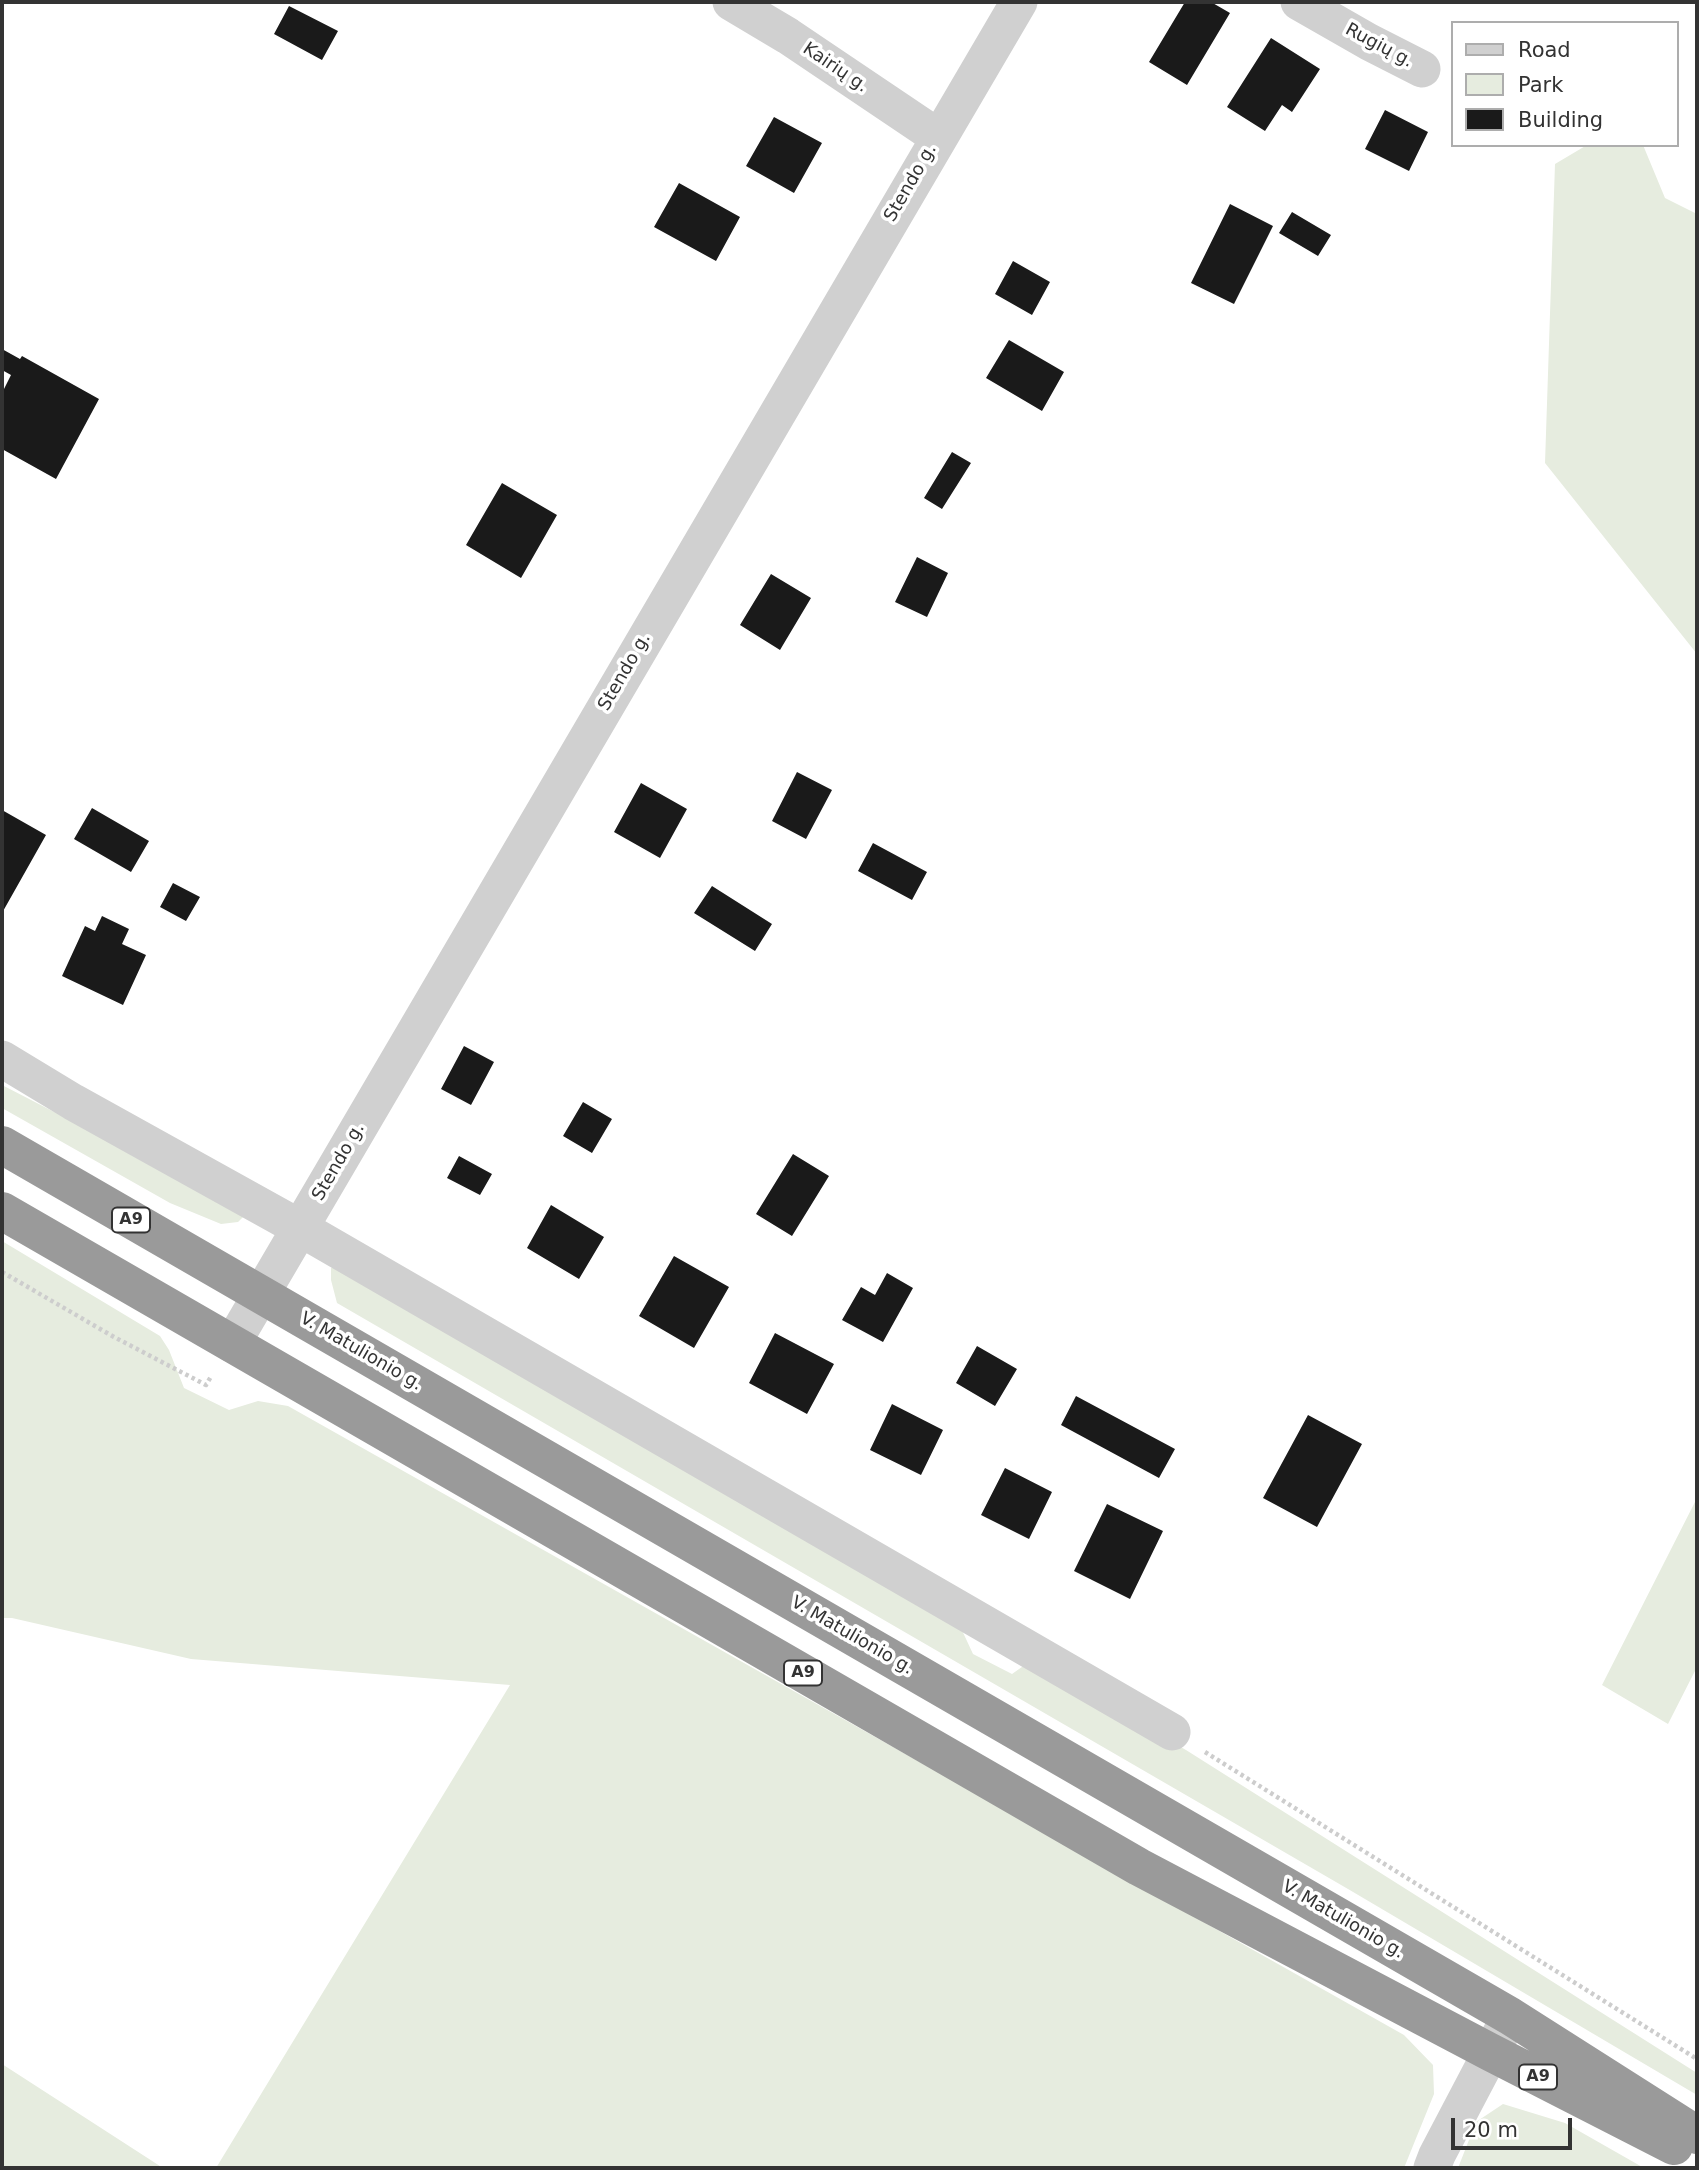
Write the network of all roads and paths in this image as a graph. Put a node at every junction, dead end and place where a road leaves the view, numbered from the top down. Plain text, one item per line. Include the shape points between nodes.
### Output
1 (731, 2) edge
2 (1019, 2) edge
3 (1299, 2) edge
4 (1422, 69) dead end
5 (938, 137) junction
6 (2, 1059) edge
7 (2, 1145) edge
8 (2, 1211) edge
9 (300, 1228) junction
10 (2, 1272) edge
11 (261, 1294) junction
12 (232, 1344) junction
13 (1172, 1732) joint
14 (1510, 2016) junction
15 (1490, 2052) junction
16 (1697, 2059) edge
17 (1697, 2135) edge
18 (1697, 2158) edge
19 (1432, 2168) edge

1 - 5 street, Kairių g.
2 - 5 street, Stendo g.
3 - 4 street, Rugių g.
5 - 9 street, Stendo g.
6 - 9 street
7 - 11 highway, V. Matulionio g. / A9
8 - 12 highway, A9
9 - 11 street, Stendo g.
9 - 13 street
10 - 12 path via 206,1385
11 - 12 street, Stendo g.
11 - 14 highway, V. Matulionio g. / A9
12 - 15 highway, A9 via 1139,1867
13 - 16 path
14 - 15 street
14 - 17 highway, V. Matulionio g. / A9
15 - 18 highway, A9
15 - 19 street

